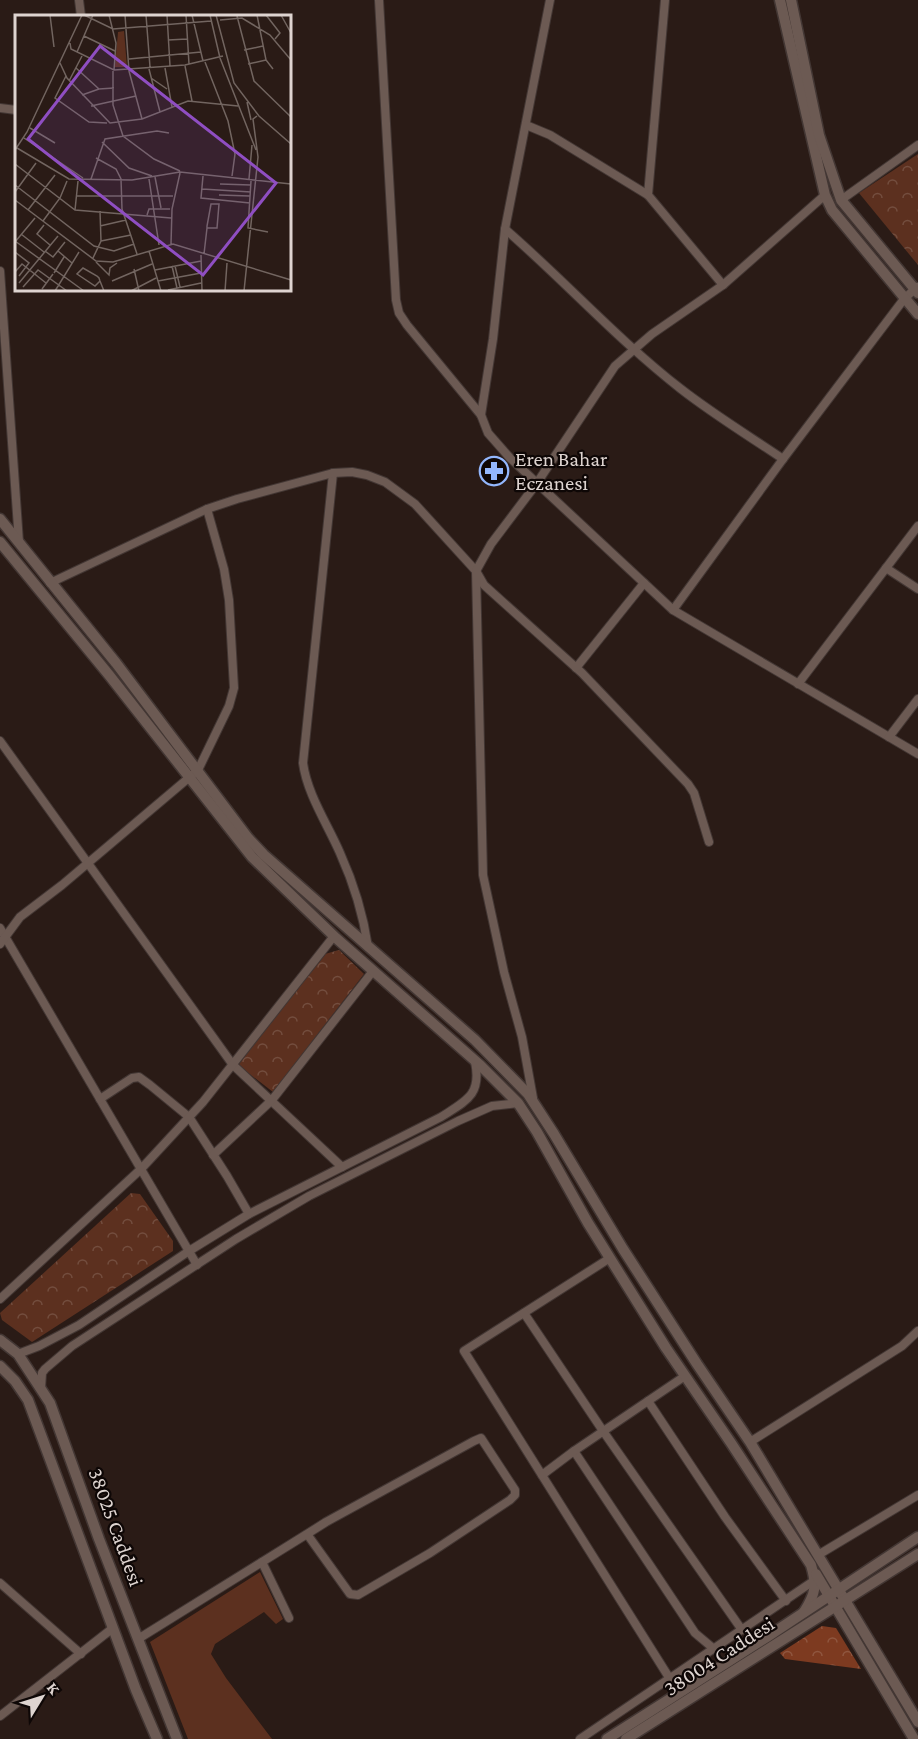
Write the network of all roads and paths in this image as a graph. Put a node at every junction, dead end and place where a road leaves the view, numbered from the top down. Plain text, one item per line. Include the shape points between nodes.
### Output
1 (79, 0) edge
2 (379, 0) edge
3 (550, 0) edge
4 (665, 0) edge
5 (780, 0) edge
6 (791, 0) edge
7 (81, 15) edge
8 (0, 108) edge
9 (15, 110) edge
10 (526, 124) junction
11 (918, 145) edge
12 (648, 195) junction
13 (825, 195) junction
14 (841, 200) junction
15 (505, 229) junction
16 (0, 271) edge
17 (723, 285) junction
18 (917, 289) edge
19 (904, 299) junction
20 (918, 314) edge
21 (633, 349) junction
22 (481, 416) junction
23 (783, 459) junction
24 (333, 473) junction
25 (537, 483) junction
26 (207, 509) junction
27 (0, 519) edge
28 (918, 526) edge
29 (0, 542) edge
30 (19, 543) junction
31 (886, 568) junction
32 (476, 572) junction
33 (50, 583) junction
34 (644, 583) junction
35 (918, 589) edge
36 (673, 610) junction
37 (576, 668) junction
38 (798, 684) junction
39 (918, 699) edge
40 (889, 737) junction
41 (0, 741) edge
42 (918, 754) edge
43 (193, 774) junction
44 (709, 842) dead end
45 (88, 862) junction
46 (0, 928) edge
47 (6, 936) junction
48 (334, 936) junction
49 (0, 944) edge
50 (368, 947) junction
51 (373, 970) junction
52 (475, 1060) junction
53 (233, 1065) junction
54 (100, 1099) junction
55 (272, 1100) junction
56 (466, 1101) junction
57 (533, 1102) junction
58 (518, 1103) junction
59 (189, 1117) junction
60 (468, 1117) junction
61 (213, 1155) junction
62 (342, 1167) junction
63 (141, 1170) junction
64 (249, 1214) junction
65 (189, 1251) junction
66 (610, 1258) junction
67 (197, 1264) junction
68 (0, 1299) edge
69 (524, 1313) junction
70 (918, 1331) edge
71 (0, 1340) edge
72 (18, 1354) junction
73 (0, 1366) edge
74 (685, 1376) junction
75 (41, 1389) junction
76 (648, 1401) junction
77 (603, 1431) junction
78 (750, 1442) junction
79 (574, 1450) junction
80 (542, 1475) junction
81 (918, 1495) edge
82 (307, 1534) junction
83 (918, 1537) edge
84 (918, 1554) edge
85 (814, 1560) junction
86 (262, 1562) junction
87 (815, 1580) junction
88 (0, 1583) edge
89 (833, 1592) junction
90 (786, 1600) junction
91 (844, 1600) junction
92 (834, 1606) junction
93 (808, 1609) junction
94 (290, 1618) dead end
95 (113, 1628) junction
96 (742, 1630) junction
97 (138, 1639) junction
98 (714, 1649) junction
99 (81, 1654) junction
100 (670, 1679) junction
101 (0, 1704) edge
102 (671, 1704) junction
103 (8, 1711) junction
104 (0, 1716) edge
105 (918, 1722) edge
106 (157, 1739) edge
107 (177, 1739) edge
108 (580, 1739) edge
109 (607, 1739) edge
110 (626, 1739) edge
111 (914, 1739) edge

1 - 7 street
2 - 22 street via 399,313
3 - 10 street
4 - 12 street
5 - 13 street
6 - 14 street via 819,135
8 - 9 street
10 - 12 street
10 - 15 street
11 - 14 street
12 - 17 street
13 - 17 street
13 - 19 street via 832,210
14 - 18 street
15 - 21 street
15 - 22 street
16 - 30 street
17 - 21 street
18 - 19 street
19 - 20 street
19 - 23 street
21 - 23 street via 681,390
21 - 25 street via 615,366
22 - 25 street via 496,444
23 - 36 street
24 - 26 street
24 - 32 street via 367,475 400,492
24 - 50 street via 303,763 362,911
25 - 32 street via 491,544
25 - 34 street
26 - 33 street
26 - 43 street via 229,600 234,688 229,706
27 - 30 street
28 - 31 street
29 - 43 street
30 - 33 street
31 - 35 street
31 - 38 street
32 - 37 street via 484,585
32 - 57 street via 483,875 522,1037
33 - 43 street via 116,663
34 - 36 street
34 - 37 street
36 - 38 street
37 - 44 street via 694,793
38 - 40 street
39 - 40 street
40 - 42 street
41 - 45 street
43 - 45 street
43 - 48 street via 252,857
43 - 50 street via 264,855
45 - 47 street via 20,917
45 - 53 street
46 - 47 street
47 - 49 street
47 - 54 street
48 - 51 street
48 - 53 street
50 - 57 street via 475,1040
51 - 52 street
51 - 55 street
52 - 56 street via 478,1078
52 - 58 street
53 - 55 street
53 - 59 street
54 - 59 street via 139,1077
54 - 63 street
55 - 61 street
55 - 62 street
56 - 60 street via 475,1109
56 - 62 street
57 - 78 street via 623,1249
58 - 60 street via 492,1106
58 - 66 street
59 - 61 street
59 - 63 street
60 - 67 street via 309,1196
61 - 64 street
62 - 64 street
63 - 65 street
63 - 68 street
64 - 65 street
65 - 67 street
65 - 72 street via 80,1325
66 - 69 street
66 - 74 street
67 - 75 street via 49,1364 42,1373
69 - 77 street
69 - 80 street via 464,1351
70 - 78 street via 902,1346
71 - 72 street, 38025 Caddesi
72 - 75 street, 38025 Caddesi
73 - 95 street, 38025 Caddesi via 28,1400
74 - 76 street
74 - 85 street
75 - 97 street, 38025 Caddesi via 50,1403
76 - 77 street
76 - 90 street
77 - 79 street
77 - 96 street
78 - 85 street
79 - 80 street
79 - 98 street via 695,1633
80 - 100 street
81 - 85 street
82 - 82 street via 482,1438 516,1490 510,1500 358,1595 350,1594
82 - 86 street
83 - 89 street, 38004 Caddesi
84 - 91 street, 38004 Caddesi
85 - 87 street
85 - 89 street
86 - 94 street
86 - 97 street
87 - 90 street
87 - 93 street
88 - 99 street
89 - 91 street
89 - 92 street
89 - 93 street, 38004 Caddesi
90 - 96 street
91 - 92 street, 38004 Caddesi
91 - 105 street
92 - 102 street, 38004 Caddesi
92 - 111 street
93 - 102 street, 38004 Caddesi
95 - 99 street
95 - 106 street, 38025 Caddesi
96 - 98 street
97 - 107 street, 38025 Caddesi
98 - 100 street
99 - 103 street
100 - 108 street
101 - 103 street
102 - 109 street, 38004 Caddesi
102 - 110 street, 38004 Caddesi
103 - 104 street

